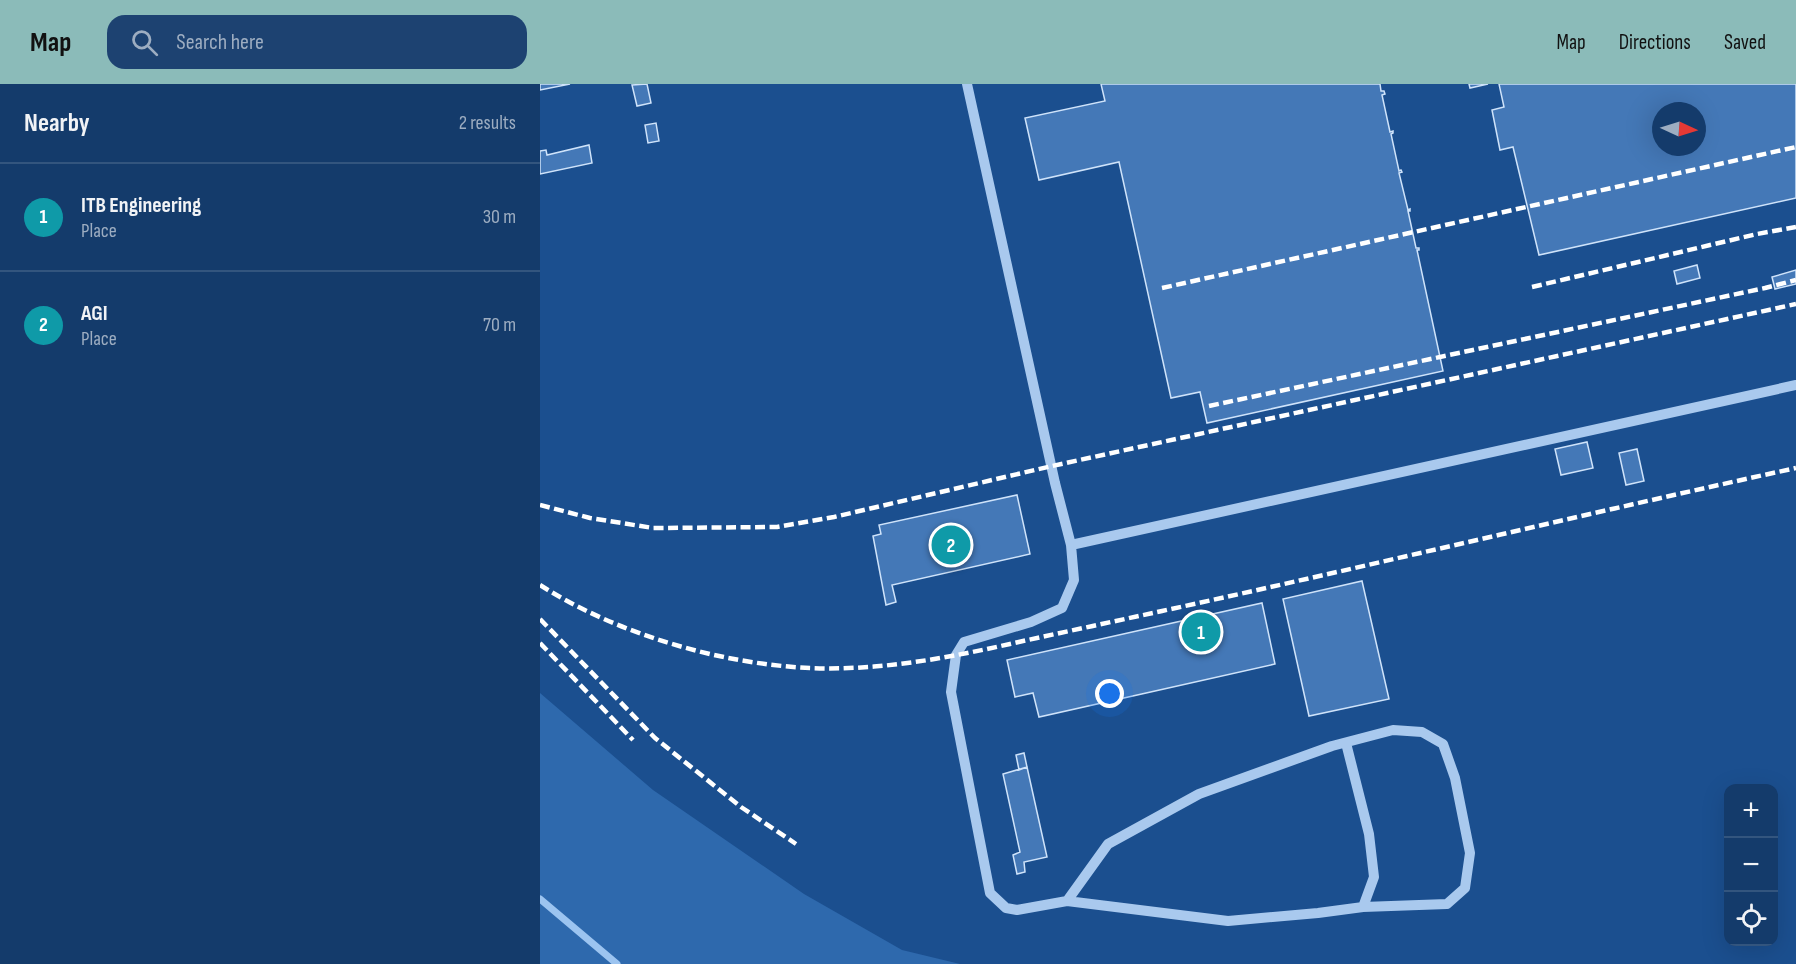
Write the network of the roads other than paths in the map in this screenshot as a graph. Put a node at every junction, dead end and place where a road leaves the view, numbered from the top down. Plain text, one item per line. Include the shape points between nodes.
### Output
1 (967, 84) edge
2 (1796, 385) edge
3 (1071, 545) junction
4 (1346, 743) junction
5 (1067, 901) junction
6 (1363, 907) junction

1 - 3 lane
2 - 3 lane
3 - 5 lane via 1074,580 1062,608 1031,622 964,642 956,655 951,692 990,893 1006,908 1017,910
4 - 5 lane via 1200,794 1108,844
4 - 6 lane via 1369,834 1374,877
4 - 6 lane via 1393,730 1422,732 1443,744 1455,778 1470,853 1465,888 1447,904
5 - 6 lane via 1228,921

